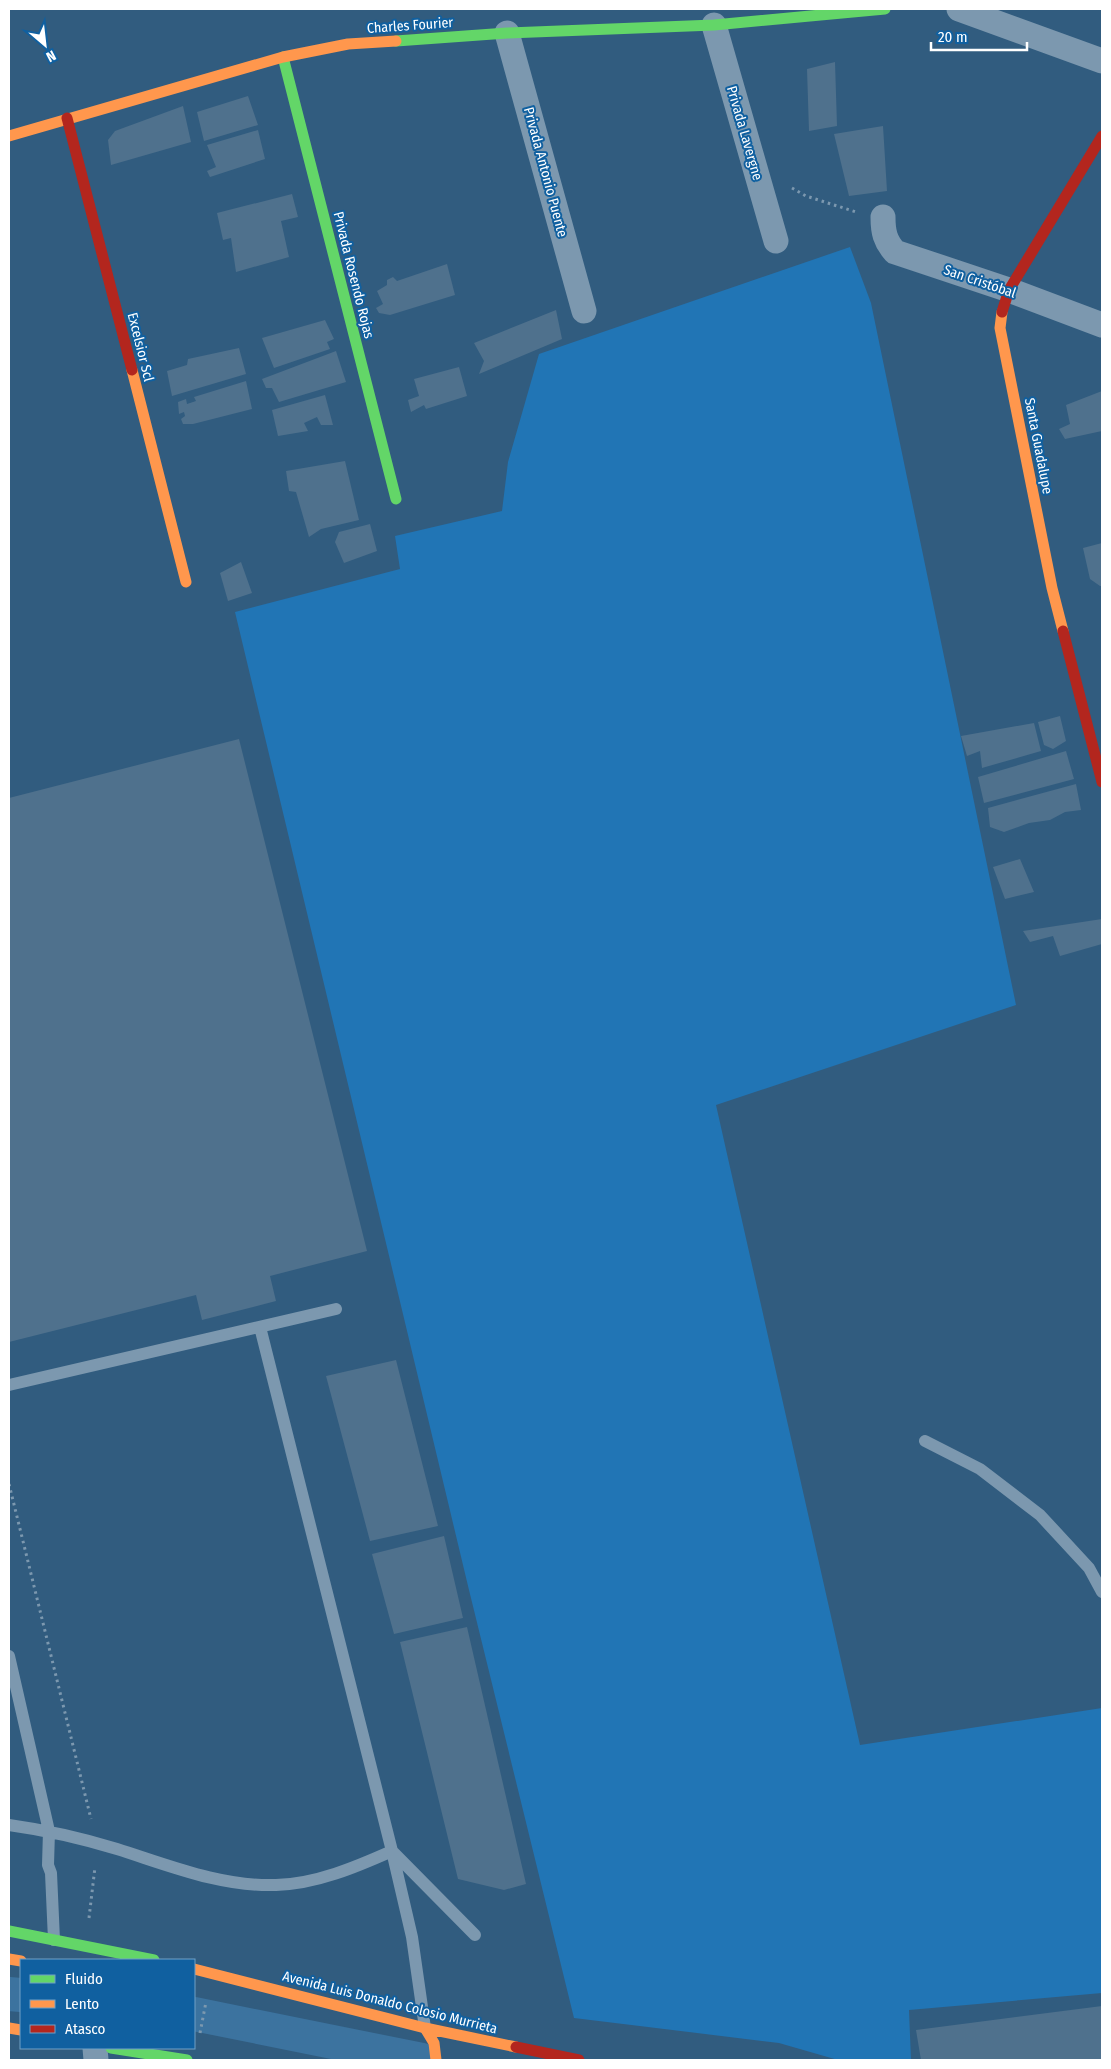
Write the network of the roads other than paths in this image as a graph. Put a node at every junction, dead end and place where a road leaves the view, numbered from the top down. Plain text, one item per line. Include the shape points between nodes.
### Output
1 (885, 9) edge
2 (959, 9) edge
3 (714, 24) junction
4 (508, 33) junction
5 (283, 57) junction
6 (1102, 61) edge
7 (67, 118) junction
8 (9, 136) edge
9 (1102, 136) edge
10 (883, 217) road end
11 (776, 241) dead end
12 (1009, 290) junction
13 (584, 311) dead end
14 (1102, 325) edge
15 (396, 499) dead end
16 (186, 582) dead end
17 (1102, 782) edge
18 (336, 1309) dead end
19 (260, 1328) junction
20 (9, 1385) edge
21 (925, 1441) dead end
22 (1102, 1592) edge
23 (9, 1656) edge
24 (9, 1825) edge
25 (49, 1831) junction
26 (392, 1851) junction
27 (9, 1931) edge
28 (475, 1935) dead end
29 (54, 1940) junction
30 (146, 1959) edge
31 (195, 1969) edge
32 (425, 2028) junction
33 (117, 2049) edge
34 (187, 2060) edge
35 (436, 2060) edge
36 (579, 2060) edge

1 - 3 street, Charles Fourier
2 - 6 street
3 - 4 street, Charles Fourier
3 - 11 street, Privada Lavergne
4 - 5 street, Charles Fourier via 348,44
4 - 13 street, Privada Antonio Puente
5 - 7 street, Charles Fourier
5 - 15 street, Privada Rosendo Rojas
7 - 8 street, Charles Fourier
7 - 16 street, Excelsior Scl
9 - 12 street, Santa Guadalupe
10 - 12 street, San Cristóbal via 883,232 895,252
12 - 14 street, San Cristóbal
12 - 17 street, Santa Guadalupe via 1002,307 1000,328 1052,588
18 - 19 lane
19 - 20 lane
19 - 26 lane
21 - 22 lane via 980,1469 1040,1515 1088,1568
23 - 25 lane
24 - 25 lane
25 - 26 lane via 236,1884 277,1885 315,1880
25 - 29 lane via 48,1864
26 - 28 lane
26 - 32 lane via 412,1937
27 - 29 street
29 - 30 street
31 - 32 street, Avenida Luis Donaldo Colosio Murrieta
32 - 35 street via 433,2037
32 - 36 street, Avenida Luis Donaldo Colosio Murrieta
33 - 34 street

